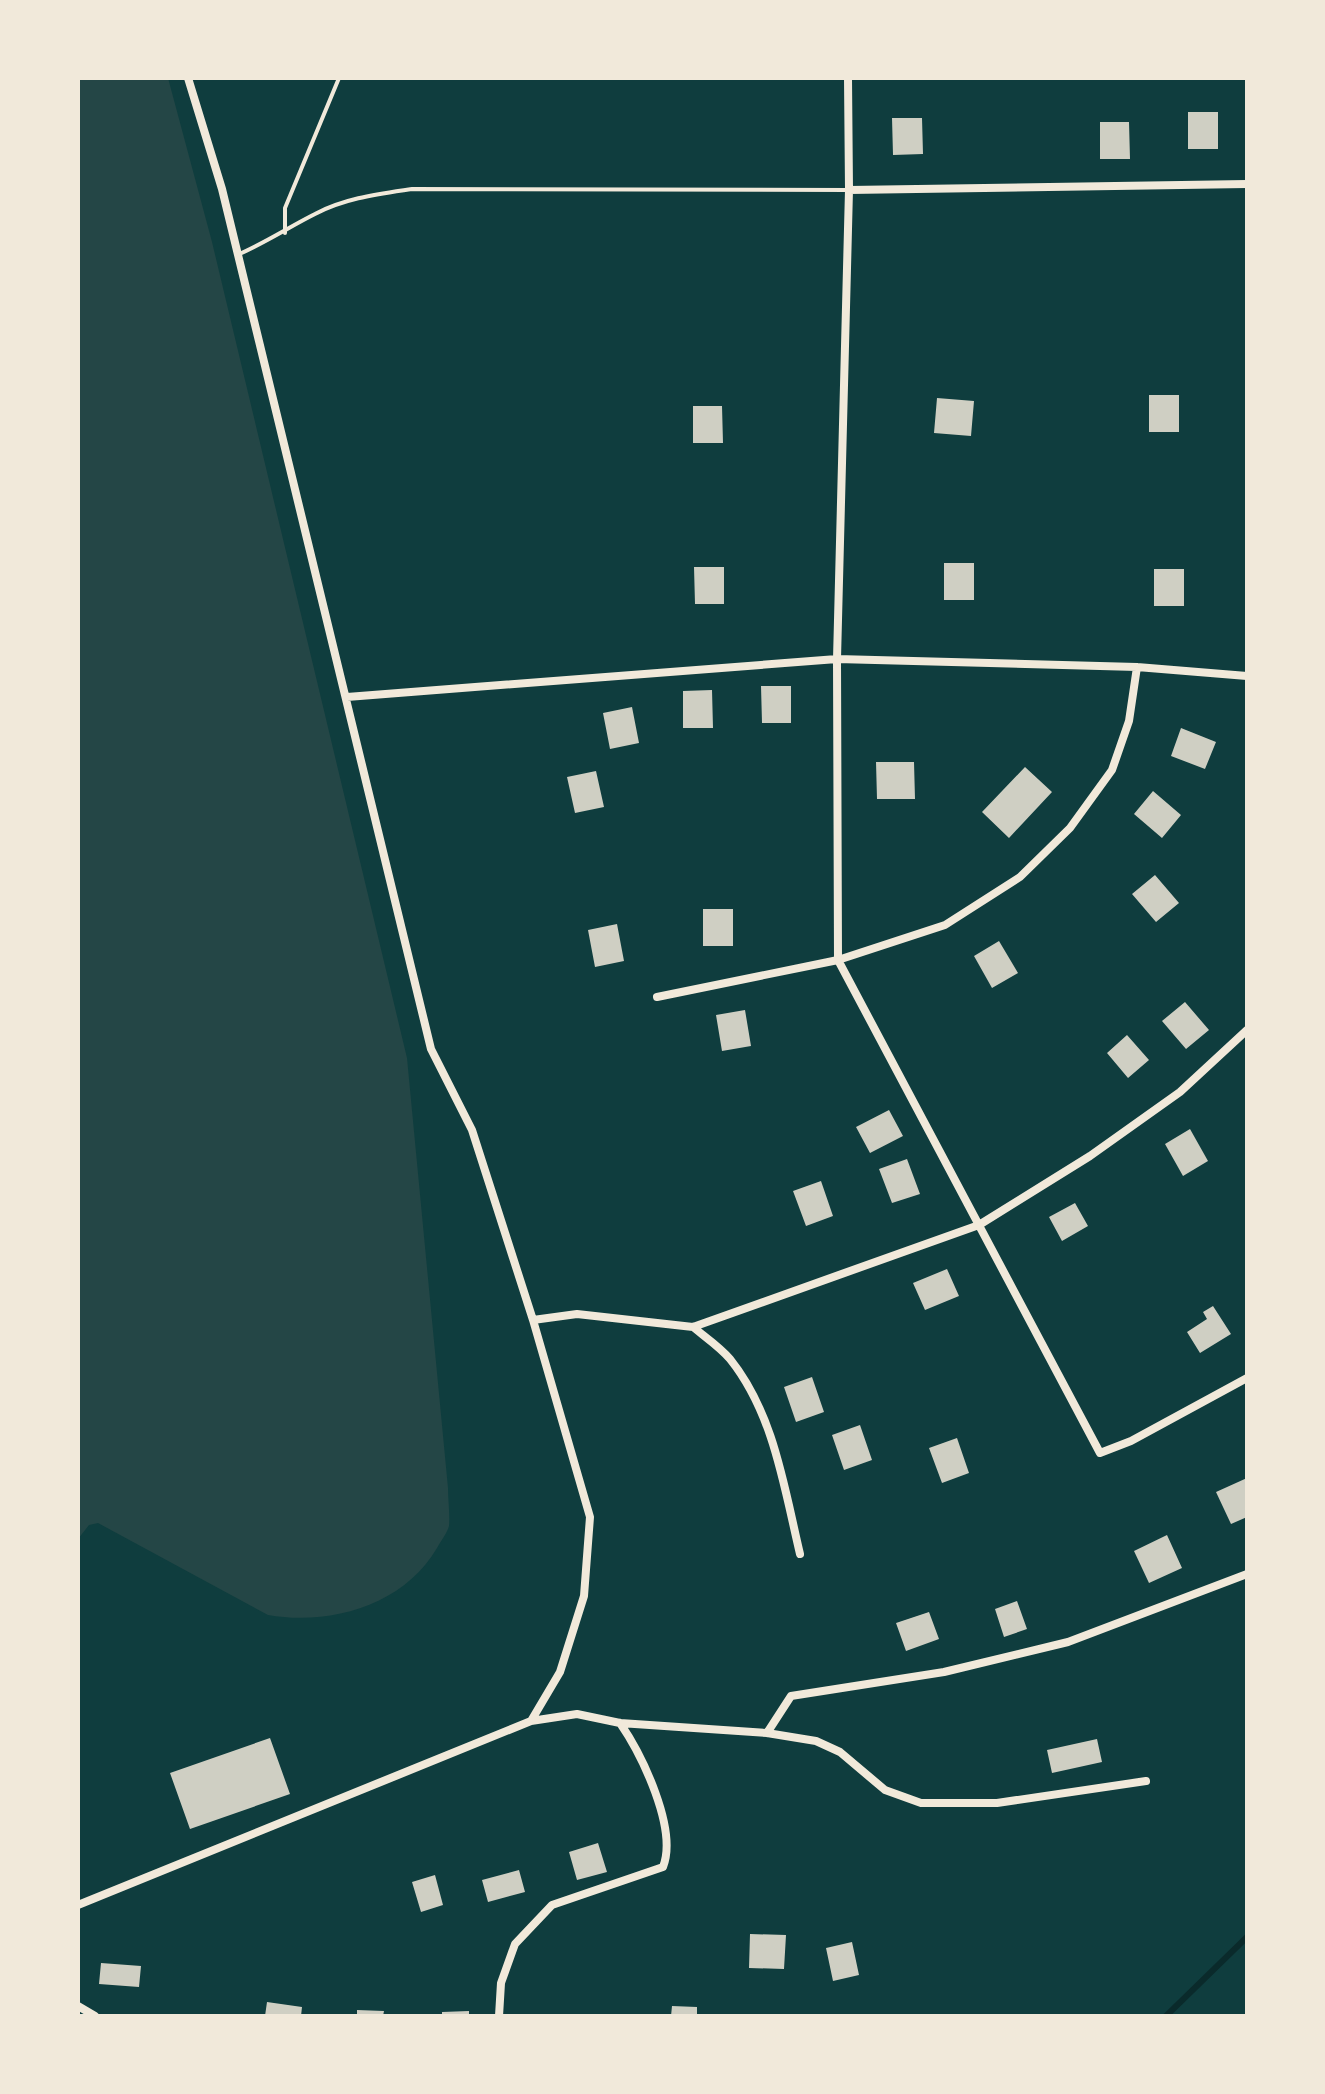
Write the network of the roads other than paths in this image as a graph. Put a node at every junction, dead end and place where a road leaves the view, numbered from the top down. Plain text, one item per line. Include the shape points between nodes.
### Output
1 (188, 78) edge
2 (339, 78) edge
3 (848, 78) edge
4 (1247, 184) edge
5 (849, 190) junction
6 (285, 233) junction
7 (237, 255) junction
8 (837, 659) junction
9 (1137, 667) junction
10 (1247, 676) edge
11 (347, 697) junction
12 (838, 960) junction
13 (657, 997) dead end
14 (1247, 1030) edge
15 (979, 1225) junction
16 (533, 1320) junction
17 (693, 1327) junction
18 (1247, 1378) edge
19 (800, 1554) dead end
20 (1247, 1574) edge
21 (531, 1721) junction
22 (620, 1723) junction
23 (767, 1733) junction
24 (1146, 1781) dead end
25 (78, 1905) edge
26 (78, 2006) edge
27 (95, 2016) edge
28 (499, 2016) edge

1 - 7 street
2 - 6 lane via 285,208
3 - 5 street
4 - 5 street
5 - 6 lane via 412,189 357,198 316,213
5 - 8 street
6 - 7 lane
7 - 11 street
8 - 9 street
8 - 11 street
8 - 12 street
9 - 10 street
9 - 12 street via 1129,721 1112,770 1070,828 1020,877 945,925
11 - 16 street via 431,1049 472,1130
12 - 13 street
12 - 15 street
14 - 15 street via 1167,1101
15 - 17 street
15 - 18 street via 1100,1453
16 - 17 street via 577,1314
16 - 21 street via 590,1517 584,1596 560,1672
17 - 19 street via 728,1356 749,1385 772,1437
20 - 23 street via 1068,1642 944,1672 791,1696
21 - 22 street via 577,1714
21 - 25 street
22 - 23 street
22 - 28 street via 639,1750 655,1789 668,1854 663,1867 552,1905 515,1944 501,1983
23 - 24 street via 828,1746 885,1790 921,1803 997,1803
26 - 27 street

